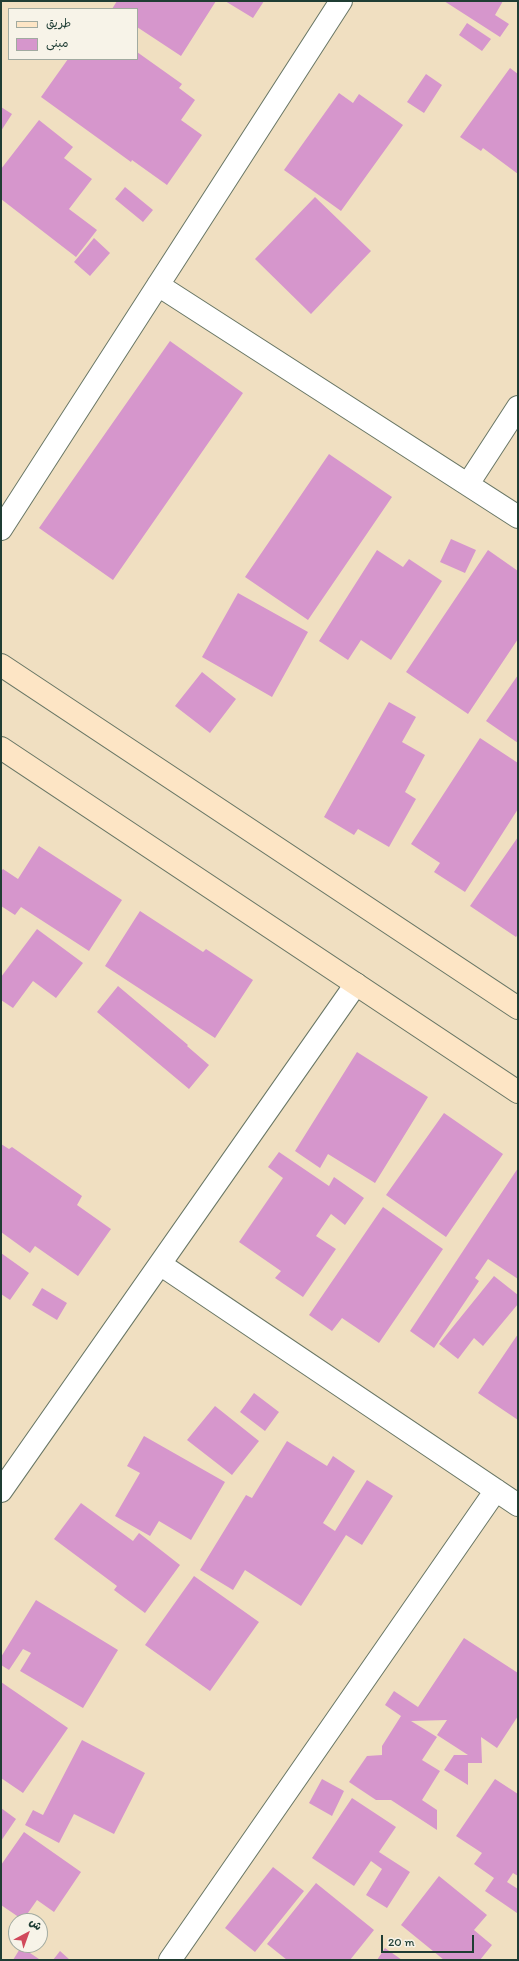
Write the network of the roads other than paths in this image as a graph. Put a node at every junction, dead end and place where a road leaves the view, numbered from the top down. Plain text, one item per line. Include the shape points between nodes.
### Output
1 (341, 1) edge
2 (158, 285) junction
3 (518, 407) edge
4 (468, 484) junction
5 (518, 517) edge
6 (1, 529) edge
7 (1, 665) edge
8 (3, 752) edge
9 (356, 984) junction
10 (518, 1008) edge
11 (518, 1092) edge
12 (160, 1264) junction
13 (496, 1490) junction
14 (1, 1491) edge
15 (518, 1505) edge
16 (170, 1960) edge

1 - 2 street
2 - 4 street
2 - 6 street
3 - 4 street
4 - 5 street
7 - 10 street
8 - 9 street
9 - 11 street
9 - 12 street
12 - 13 street
12 - 14 street
13 - 15 street
13 - 16 street

